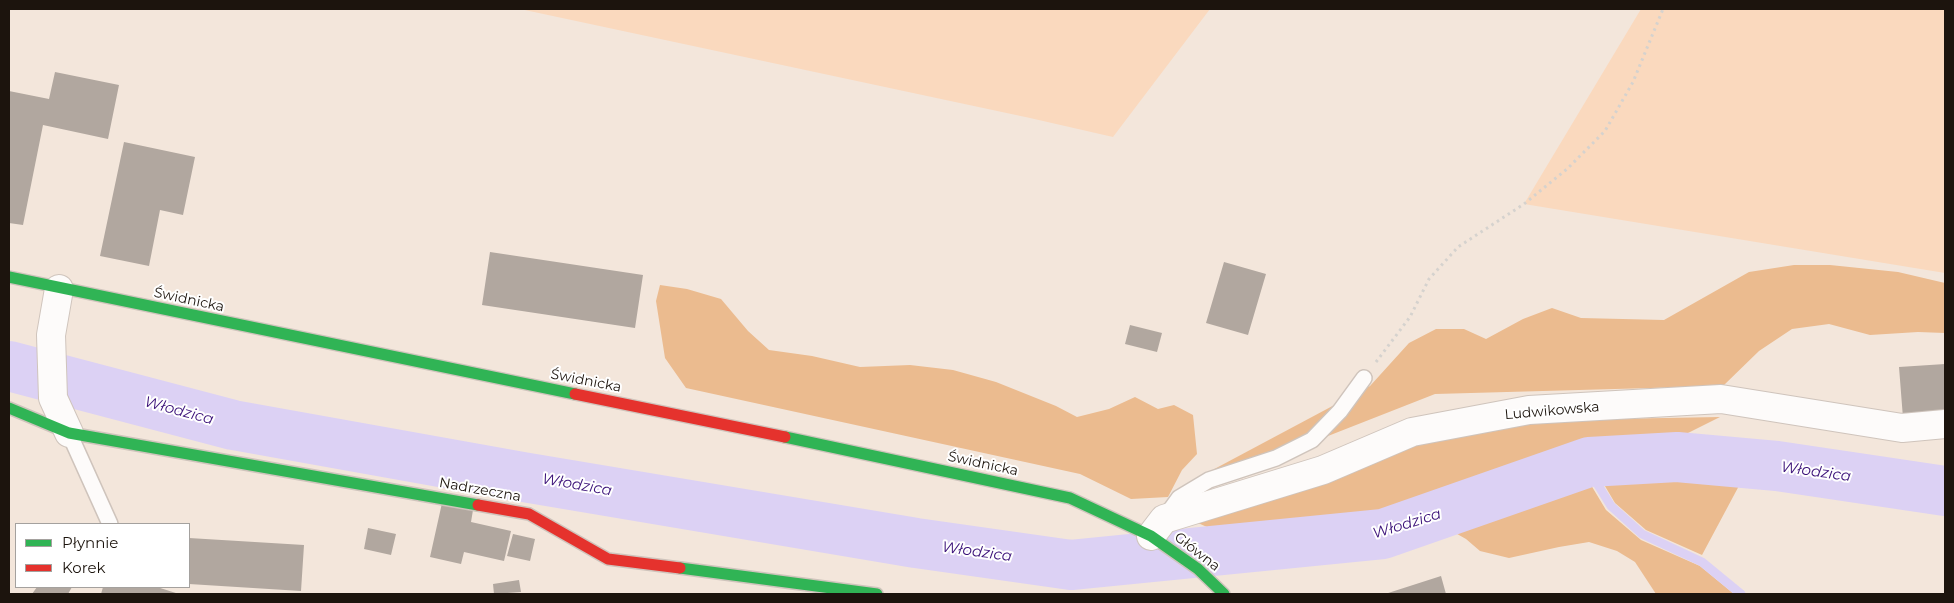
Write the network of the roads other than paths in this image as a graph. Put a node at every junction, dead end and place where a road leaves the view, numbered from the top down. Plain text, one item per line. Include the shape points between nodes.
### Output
1 (9, 277) edge
2 (59, 289) junction
3 (1364, 378) road end
4 (9, 408) edge
5 (1945, 424) edge
6 (69, 433) junction
7 (110, 523) edge
8 (1158, 532) junction
9 (877, 594) edge
10 (1224, 594) edge

1 - 2 street, Świdnicka
2 - 6 street via 51,335 53,398
2 - 8 street, Świdnicka via 827,445 1070,498
3 - 8 lane via 1340,411 1312,440 1276,458 1209,480 1180,498
4 - 6 street, Nadrzeczna
5 - 8 street, Ludwikowska via 1902,428 1721,399 1529,410 1412,432 1323,470
6 - 7 lane
6 - 9 street, Nadrzeczna via 529,514 608,559
8 - 10 street, Główna

